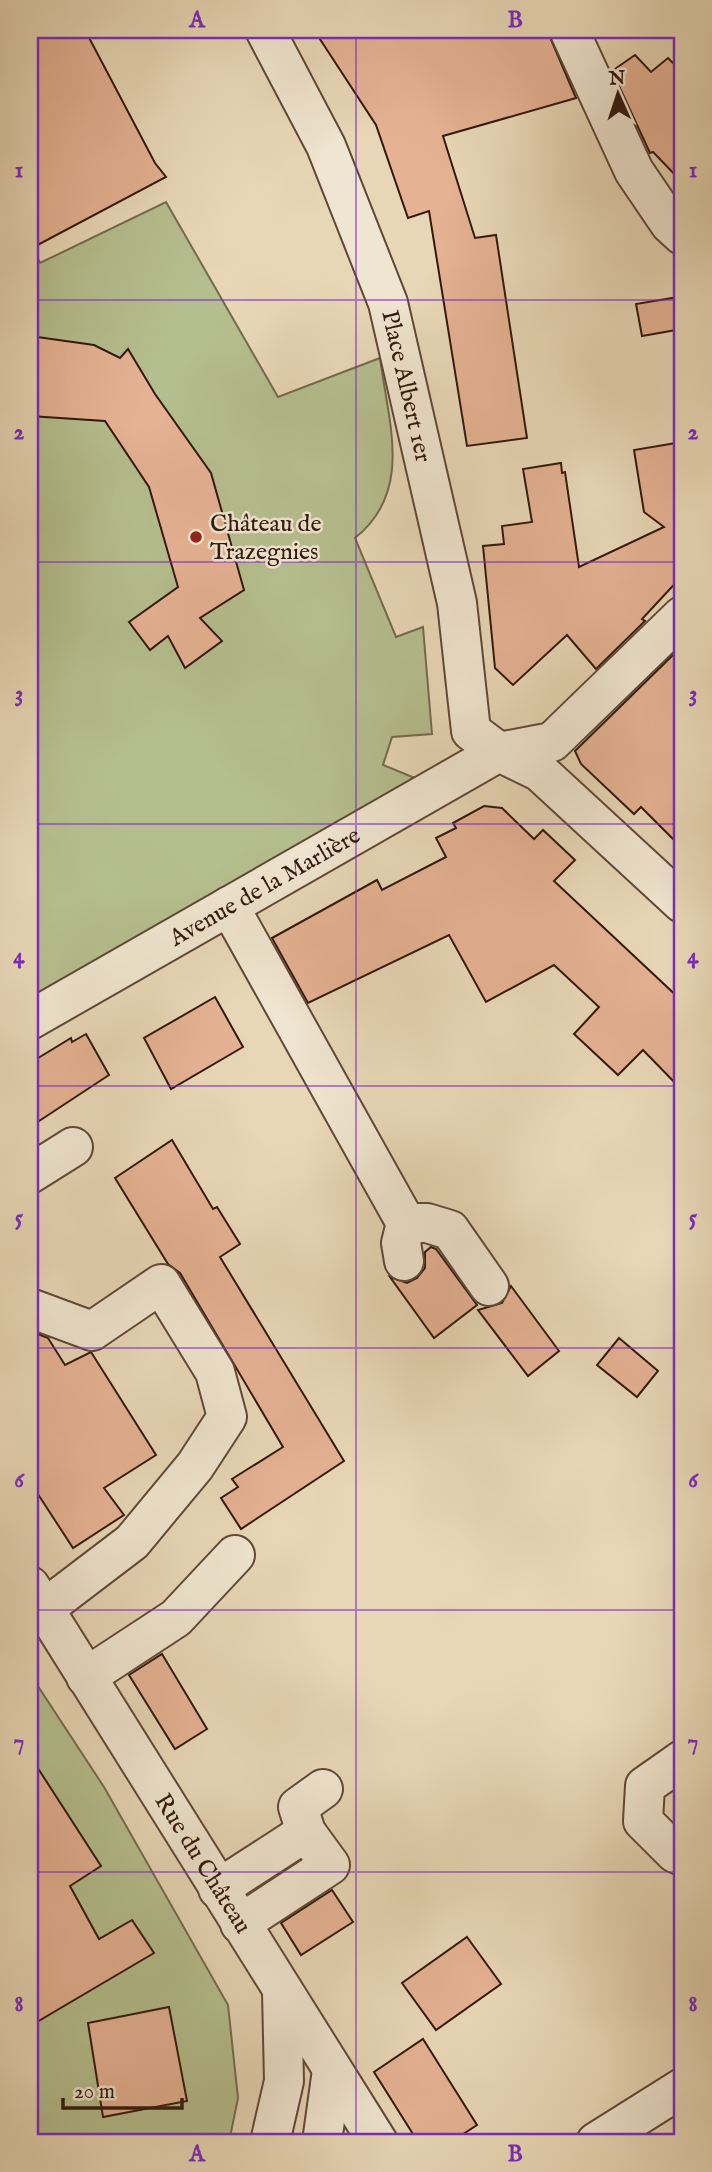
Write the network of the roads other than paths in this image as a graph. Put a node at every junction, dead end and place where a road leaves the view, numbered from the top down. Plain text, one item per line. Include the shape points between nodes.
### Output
1 (265, 30) edge
2 (569, 30) edge
3 (682, 236) edge
4 (682, 616) edge
5 (499, 752) junction
6 (682, 903) edge
7 (229, 906) junction
8 (30, 1020) edge
9 (73, 1147) dead end
10 (30, 1174) edge
11 (406, 1223) junction
12 (404, 1261) dead end
13 (489, 1286) dead end
14 (30, 1308) edge
15 (235, 1555) dead end
16 (37, 1598) edge
17 (86, 1677) junction
18 (682, 1760) edge
19 (323, 1789) dead end
20 (306, 1832) junction
21 (682, 1856) edge
22 (218, 1889) junction
23 (240, 1924) junction
24 (282, 1991) junction
25 (332, 2070) junction
26 (682, 2088) edge
27 (270, 2142) edge
28 (322, 2142) edge
29 (378, 2142) edge
30 (596, 2142) edge

1 - 5 street, Place Albert 1er via 326,146 388,303 457,603 471,731
2 - 3 street via 634,172
4 - 5 street, Avenue de la Marlière via 552,741
5 - 6 street, Place Albert 1er via 540,772
5 - 7 street, Avenue de la Marlière
7 - 8 street, Avenue de la Marlière
7 - 11 street
9 - 10 street
11 - 12 street via 401,1243
11 - 13 street via 450,1230
14 - 16 street via 93,1331 161,1284 215,1372 226,1417 195,1466 132,1542
15 - 17 street via 176,1618
16 - 17 street, Rue du Château
17 - 22 street, Rue du Château
18 - 21 street via 645,1786 643,1821
19 - 20 street via 298,1807
20 - 22 street
20 - 23 street via 330,1865
22 - 23 street, Rue du Château
23 - 24 street, Rue du Château
24 - 25 street, Rue du Château
24 - 27 street via 284,2081
25 - 28 street
25 - 29 street, Rue du Château
26 - 30 street

